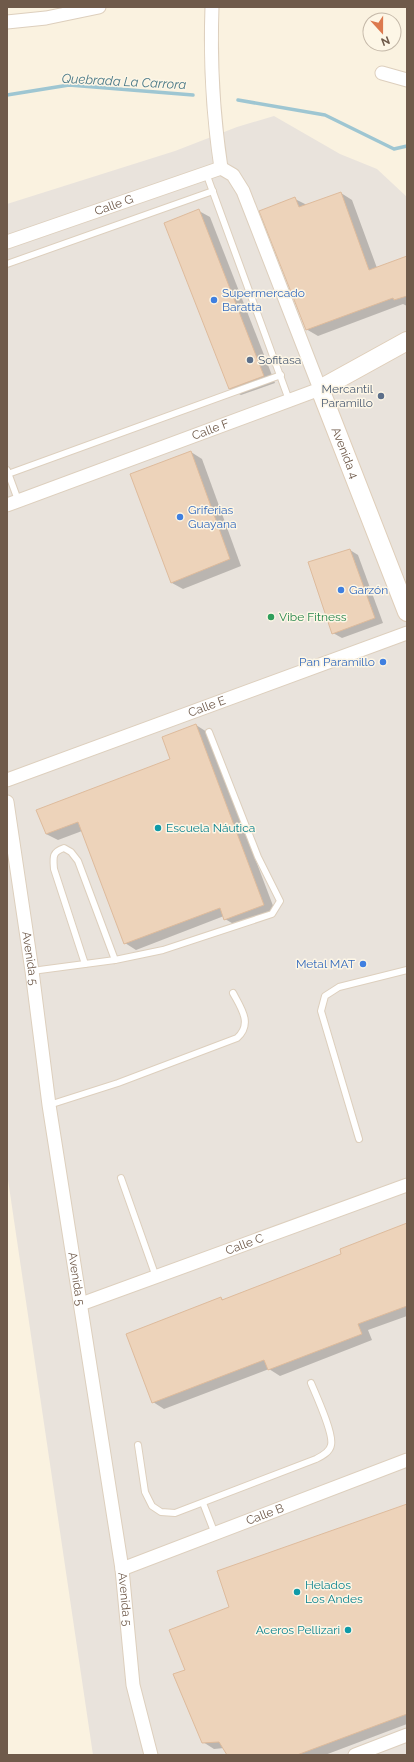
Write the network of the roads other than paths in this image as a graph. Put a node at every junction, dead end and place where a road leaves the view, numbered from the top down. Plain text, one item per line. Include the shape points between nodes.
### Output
1 (99, 7) edge
2 (212, 7) edge
3 (7, 22) edge
4 (382, 73) dead end
5 (407, 80) edge
6 (221, 168) junction
7 (206, 173) junction
8 (213, 191) junction
9 (7, 242) edge
10 (7, 264) edge
11 (407, 341) edge
12 (281, 375) junction
13 (320, 389) junction
14 (289, 400) junction
15 (8, 472) edge
16 (13, 502) edge
17 (407, 612) edge
18 (407, 633) edge
19 (209, 732) dead end
20 (7, 780) edge
21 (7, 802) edge
22 (115, 960) junction
23 (85, 964) junction
24 (407, 970) edge
25 (32, 971) junction
26 (232, 993) dead end
27 (49, 1105) junction
28 (359, 1139) dead end
29 (121, 1178) dead end
30 (407, 1185) edge
31 (156, 1277) junction
32 (81, 1304) junction
33 (311, 1383) dead end
34 (138, 1445) dead end
35 (407, 1460) edge
36 (203, 1503) junction
37 (215, 1534) junction
38 (122, 1569) junction
39 (407, 1735) edge
40 (151, 1755) edge
41 (355, 1755) edge

1 - 3 street via 46,18
2 - 6 street via 215,129
4 - 5 street
6 - 7 street, Calle G
6 - 13 street, Avenida 4 via 233,175 243,191
7 - 8 lane
7 - 9 street, Calle G
8 - 10 lane
8 - 12 lane
11 - 13 main road, Calle F
12 - 14 lane
12 - 15 lane
13 - 14 street, Calle F
13 - 17 main road, Avenida 4
14 - 16 street, Calle F
15 - 16 lane
18 - 20 street, Calle E
19 - 22 lane via 258,857 280,901 272,914 163,950
21 - 25 street, Avenida 5
22 - 23 lane
22 - 23 lane via 78,861 72,852 64,848 53,855 54,869
23 - 25 lane
24 - 28 lane via 339,987 325,996 321,1011
25 - 27 street, Avenida 5
26 - 27 lane via 246,1020 243,1033 237,1038 118,1083
27 - 32 street, Avenida 5
29 - 31 lane
30 - 31 street, Calle C
31 - 32 street, Calle C
32 - 38 street, Avenida 5
33 - 36 lane via 331,1436 332,1445 326,1454
34 - 36 lane via 145,1492 152,1506 161,1512 175,1513
35 - 37 street, Calle B
36 - 37 lane
37 - 38 street, Calle B
38 - 40 street, Avenida 5 via 133,1684
39 - 41 street

